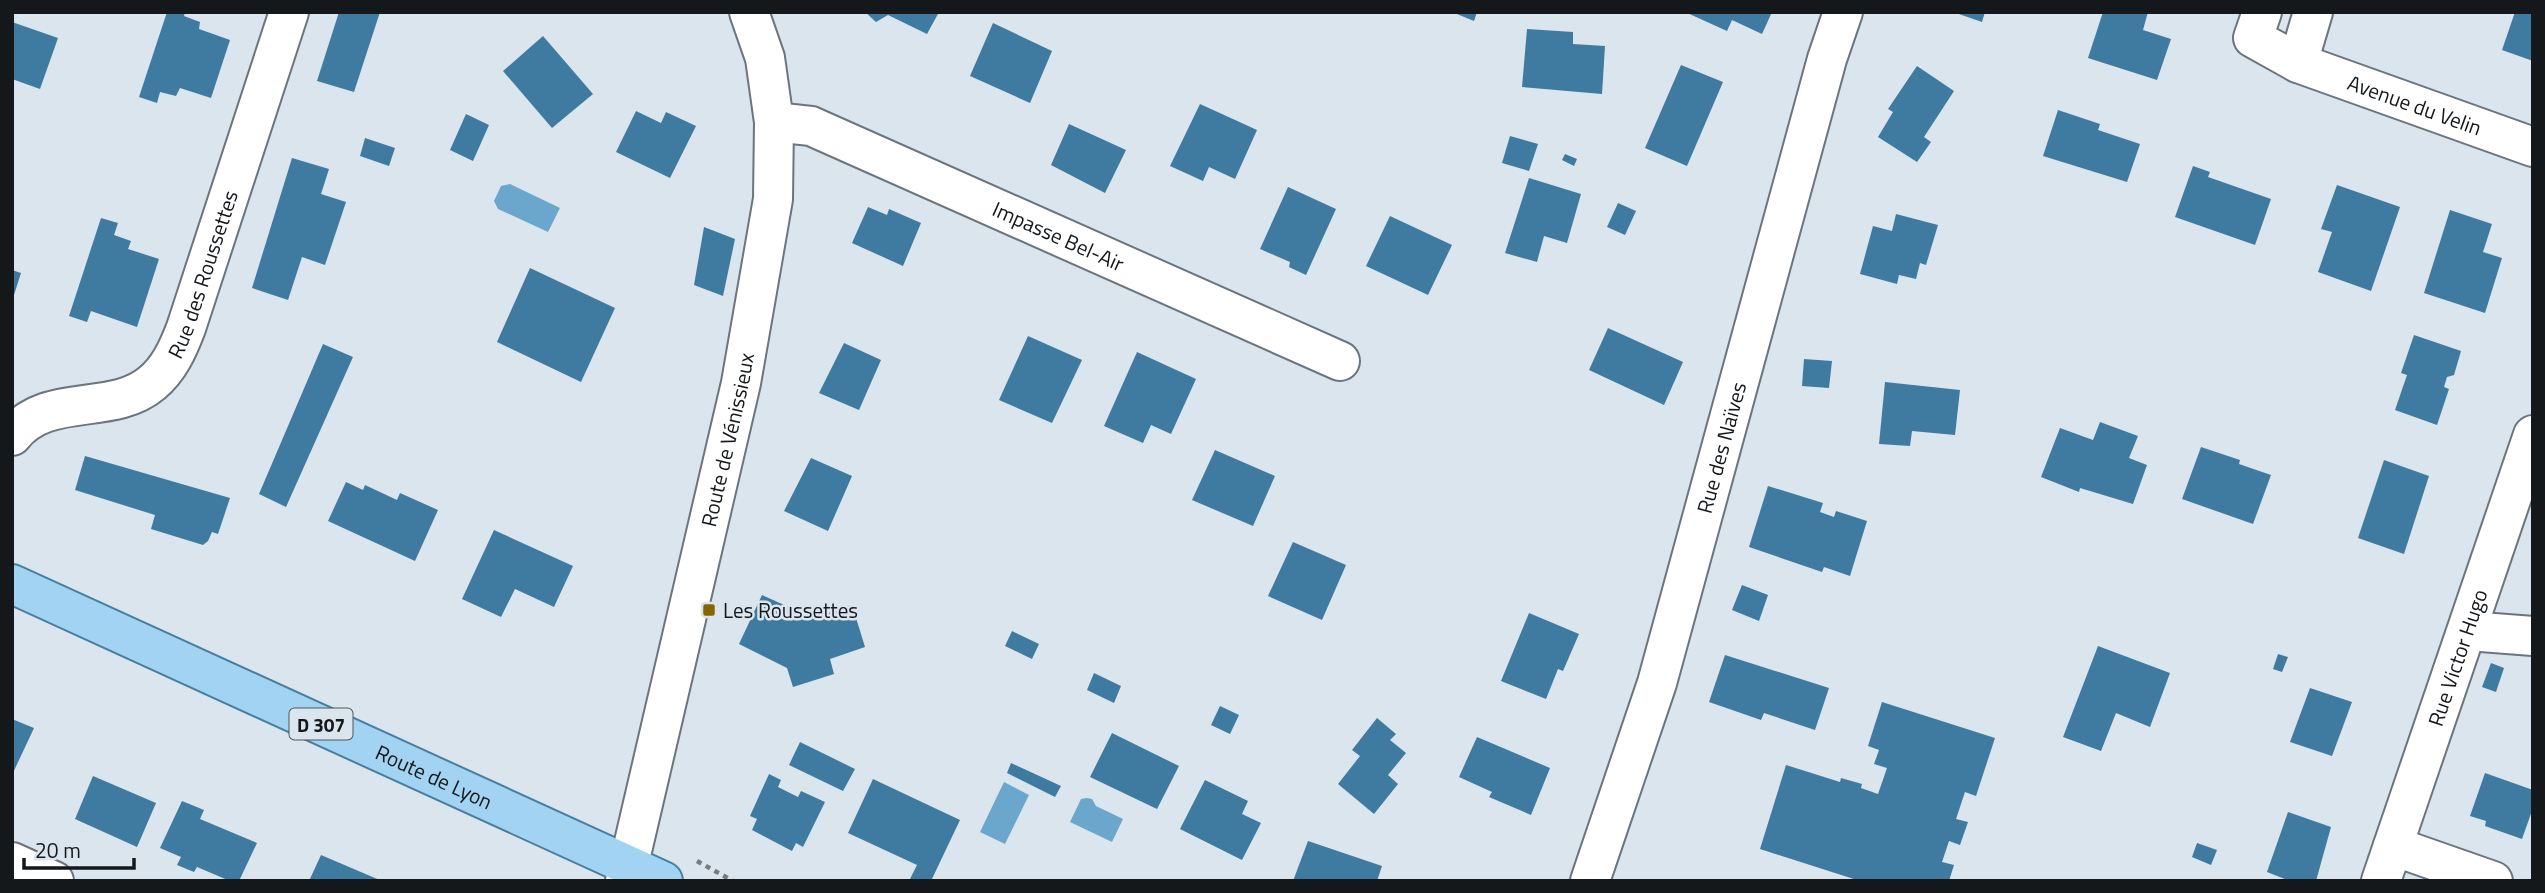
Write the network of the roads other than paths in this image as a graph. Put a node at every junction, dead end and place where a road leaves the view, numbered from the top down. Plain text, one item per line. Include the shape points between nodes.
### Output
1 (289, 12) edge
2 (749, 12) edge
3 (1843, 12) edge
4 (2262, 12) edge
5 (2314, 12) edge
6 (2298, 62) junction
7 (774, 122) junction
8 (2533, 147) edge
9 (1340, 361) dead end
10 (2533, 435) edge
11 (12, 436) edge
12 (12, 584) edge
13 (2468, 631) junction
14 (2533, 636) edge
15 (12, 862) edge
16 (2387, 863) edge
17 (640, 875) edge
18 (54, 881) edge
19 (1590, 881) edge
20 (2493, 881) edge

1 - 11 street, Rue des Roussettes via 173,360 151,384 130,396 45,411
2 - 7 street, Route de Vénissieux via 765,58
3 - 19 street, Rue des Naïves via 1657,683
4 - 6 street, Avenue du Velin via 2253,38
5 - 6 street
6 - 8 street, Avenue du Velin
7 - 9 street, Impasse Bel-Air via 811,126
7 - 17 street, Route de Vénissieux via 773,199 741,383
10 - 13 street, Rue Victor Hugo
12 - 17 main road, Route de Lyon / D 307
13 - 14 street
13 - 16 street, Rue Victor Hugo
15 - 18 street
16 - 20 street

